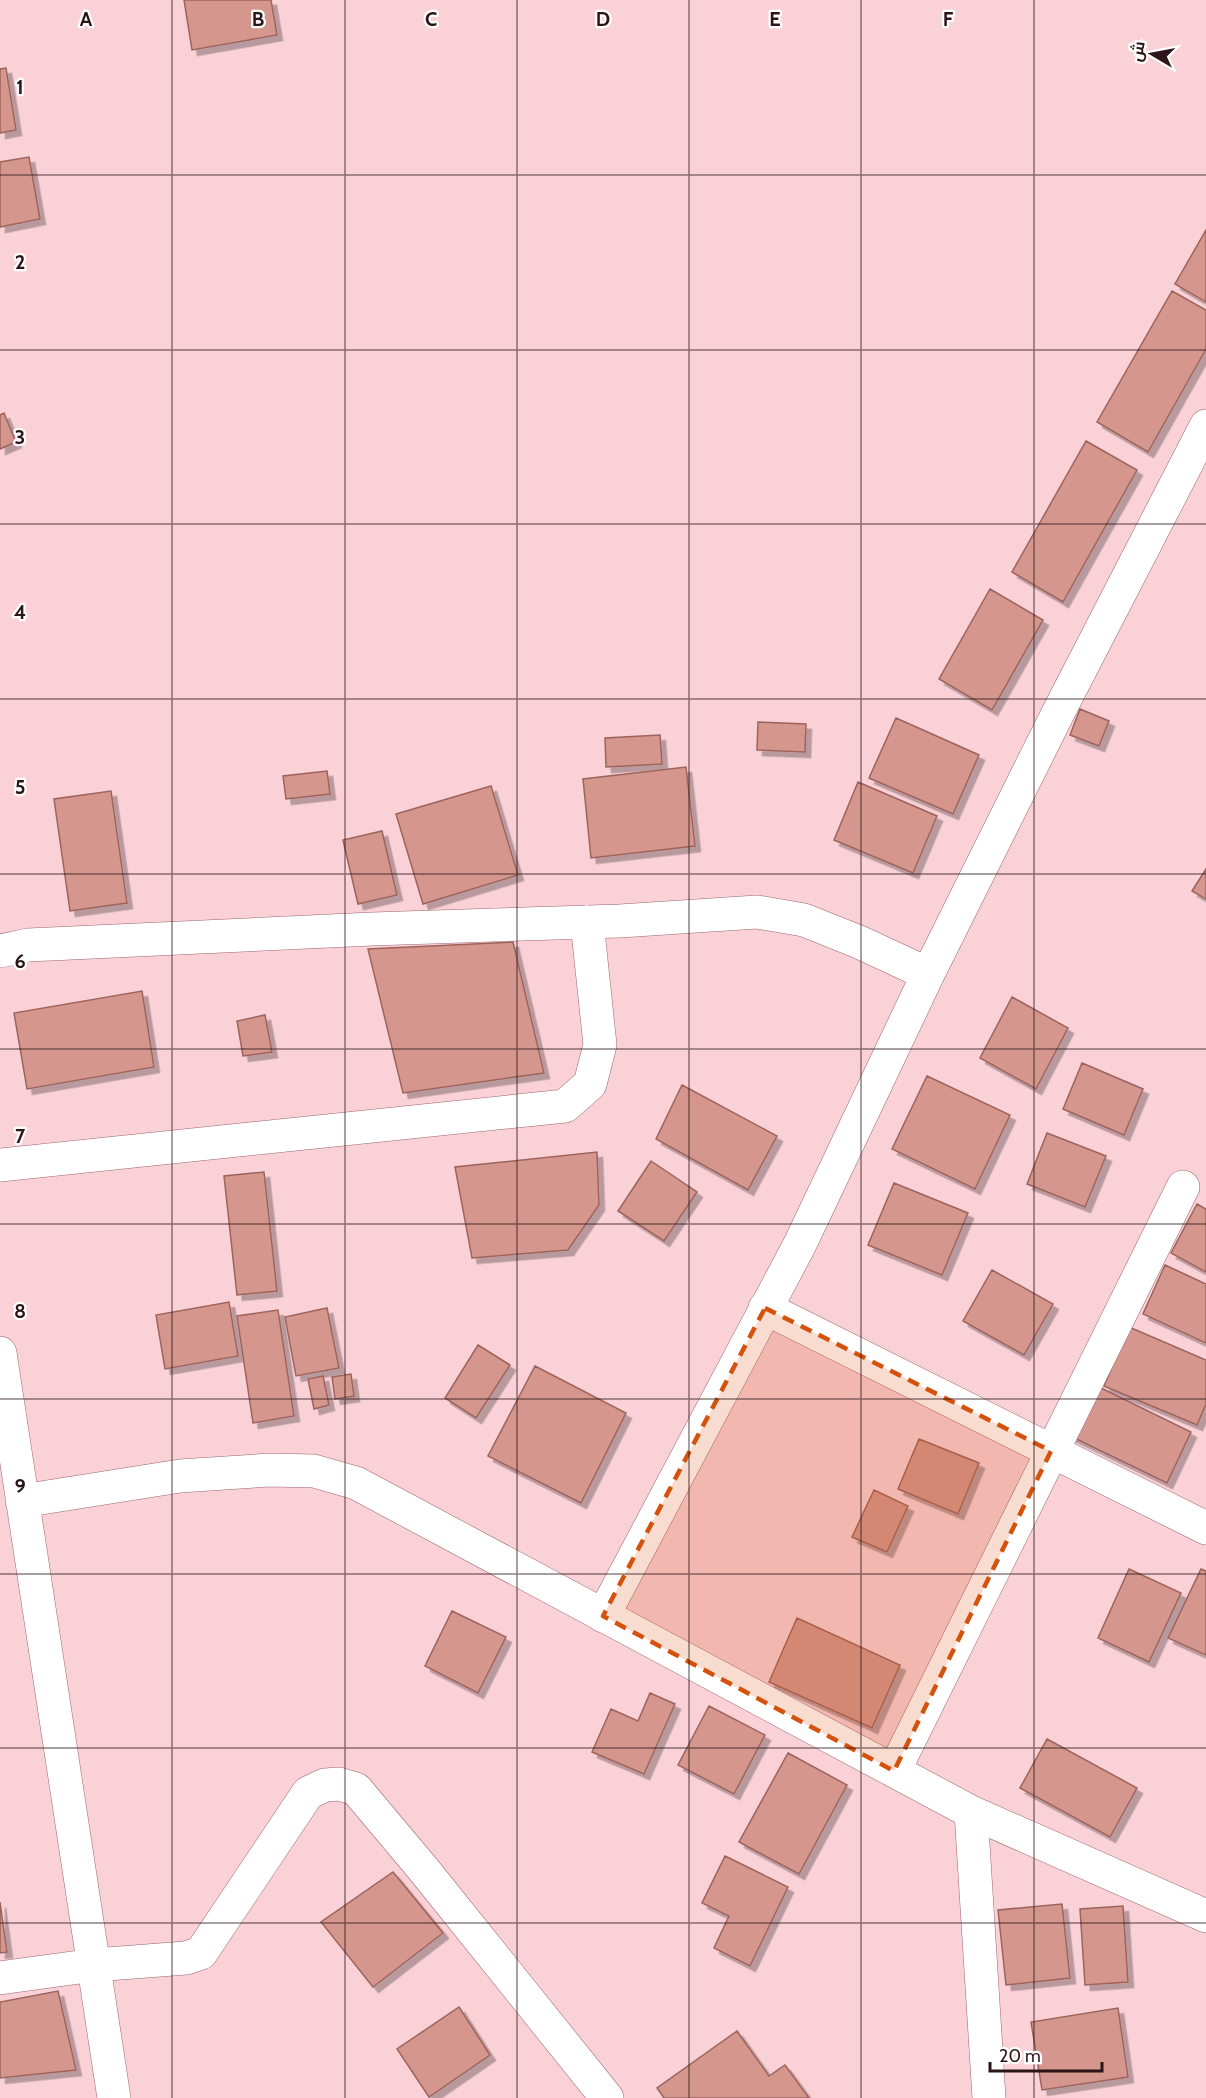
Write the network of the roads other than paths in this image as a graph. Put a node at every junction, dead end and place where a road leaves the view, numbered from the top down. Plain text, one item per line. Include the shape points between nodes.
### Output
1 (1206, 426) edge
2 (587, 922) junction
3 (0, 951) edge
4 (928, 974) junction
5 (0, 1165) edge
6 (1183, 1187) dead end
7 (765, 1308) junction
8 (0, 1353) edge
9 (1051, 1451) junction
10 (9, 1471) edge
11 (22, 1501) junction
12 (1206, 1528) edge
13 (603, 1616) junction
14 (894, 1771) junction
15 (971, 1812) junction
16 (1206, 1916) edge
17 (94, 1965) junction
18 (0, 1978) edge
19 (114, 2098) edge
20 (607, 2098) edge
21 (989, 2098) edge

1 - 4 street
2 - 3 street via 28,945
2 - 4 street via 757,912 804,920
2 - 5 street via 600,1045 590,1084 566,1106
4 - 7 street via 800,1244
6 - 9 street
7 - 9 street
7 - 13 street
8 - 10 street
9 - 12 street
9 - 14 street
10 - 11 street
11 - 13 street via 180,1476 314,1471 356,1483
11 - 17 street
13 - 14 street
14 - 15 street
15 - 16 street
15 - 21 street
17 - 18 street
17 - 19 street
17 - 20 street via 186,1958 201,1953 308,1793 339,1784 356,1789

